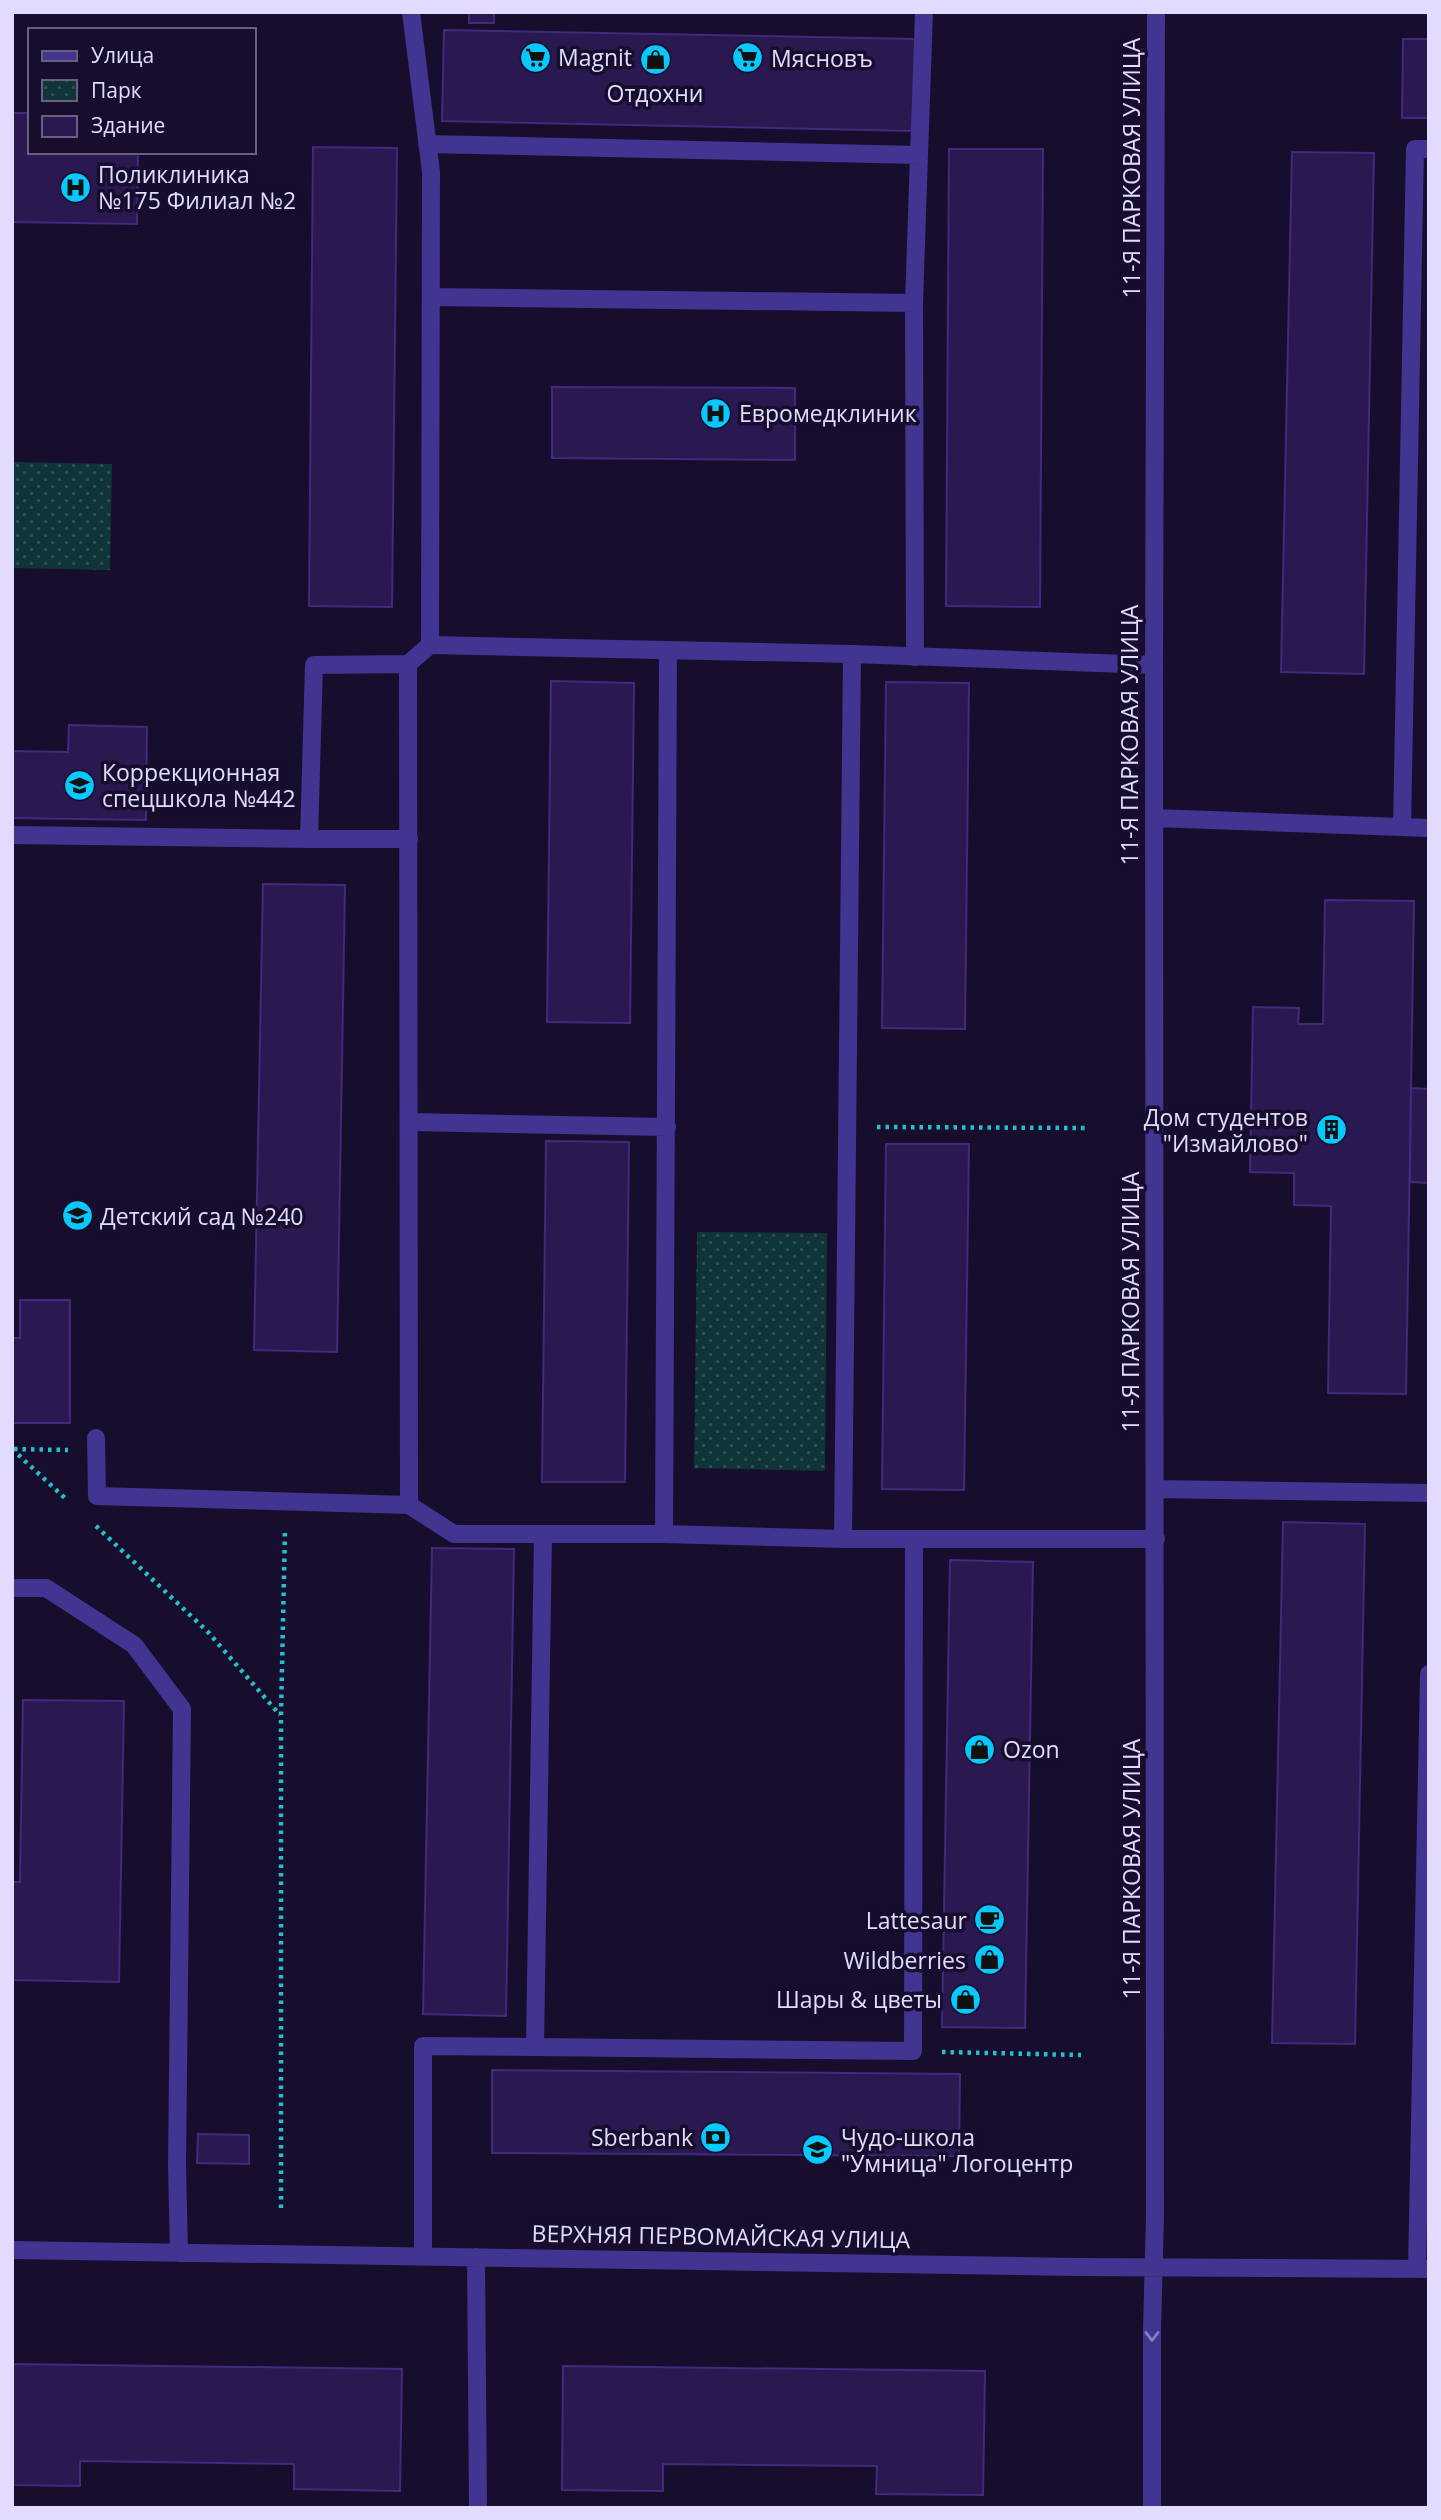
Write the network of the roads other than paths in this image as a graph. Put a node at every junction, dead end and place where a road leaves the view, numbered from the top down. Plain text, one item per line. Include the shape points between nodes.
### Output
1 (411, 12) edge
2 (924, 12) edge
3 (1156, 12) edge
4 (426, 144) junction
5 (1429, 149) edge
6 (919, 155) junction
7 (432, 297) junction
8 (914, 303) junction
9 (430, 645) junction
10 (668, 652) junction
11 (852, 654) junction
12 (915, 657) junction
13 (408, 664) junction
14 (1154, 665) junction
15 (1154, 818) junction
16 (1402, 827) junction
17 (1429, 828) edge
18 (12, 835) edge
19 (309, 839) junction
20 (409, 839) junction
21 (410, 1122) junction
22 (667, 1127) junction
23 (96, 1444) road end
24 (1155, 1489) junction
25 (1429, 1493) edge
26 (409, 1504) junction
27 (543, 1534) junction
28 (664, 1534) junction
29 (843, 1539) junction
30 (914, 1539) junction
31 (1156, 1539) junction
32 (12, 1588) edge
33 (1429, 1674) edge
34 (536, 2047) junction
35 (12, 2250) edge
36 (179, 2253) junction
37 (423, 2256) junction
38 (476, 2257) junction
39 (1154, 2268) junction
40 (1423, 2269) edge
41 (478, 2508) edge
42 (1152, 2508) edge

1 - 4 street
2 - 6 street
3 - 14 street, 11-Я ПАРКОВАЯ УЛИЦА
4 - 6 street
4 - 7 street via 431,172
5 - 16 street via 1415,149
6 - 8 street
7 - 8 street
7 - 9 street
8 - 12 street
9 - 10 street
9 - 13 street
10 - 11 street
10 - 22 street
11 - 12 street
11 - 29 street
12 - 14 street
13 - 19 street via 314,665
13 - 20 street
14 - 15 street, 11-Я ПАРКОВАЯ УЛИЦА
15 - 16 street
15 - 24 street, 11-Я ПАРКОВАЯ УЛИЦА
16 - 17 street
18 - 19 street
19 - 20 street
20 - 21 street
21 - 22 street
21 - 26 street
22 - 28 street
23 - 26 street via 97,1496
24 - 25 street
24 - 31 street, 11-Я ПАРКОВАЯ УЛИЦА
26 - 27 street via 454,1534
27 - 28 street
27 - 34 street
28 - 29 street
29 - 30 street
30 - 31 street
30 - 34 street via 914,2051
31 - 39 street, 11-Я ПАРКОВАЯ УЛИЦА
32 - 36 street via 46,1588 134,1645 182,1709
33 - 40 street
34 - 37 street via 423,2046
35 - 36 street, ВЕРХНЯЯ ПЕРВОМАЙСКАЯ УЛИЦА
36 - 37 street, ВЕРХНЯЯ ПЕРВОМАЙСКАЯ УЛИЦА
37 - 38 street, ВЕРХНЯЯ ПЕРВОМАЙСКАЯ УЛИЦА
38 - 39 street, ВЕРХНЯЯ ПЕРВОМАЙСКАЯ УЛИЦА
38 - 41 street
39 - 40 street, ВЕРХНЯЯ ПЕРВОМАЙСКАЯ УЛИЦА
39 -> 42 street, 11-Я ПАРКОВАЯ УЛИЦА

